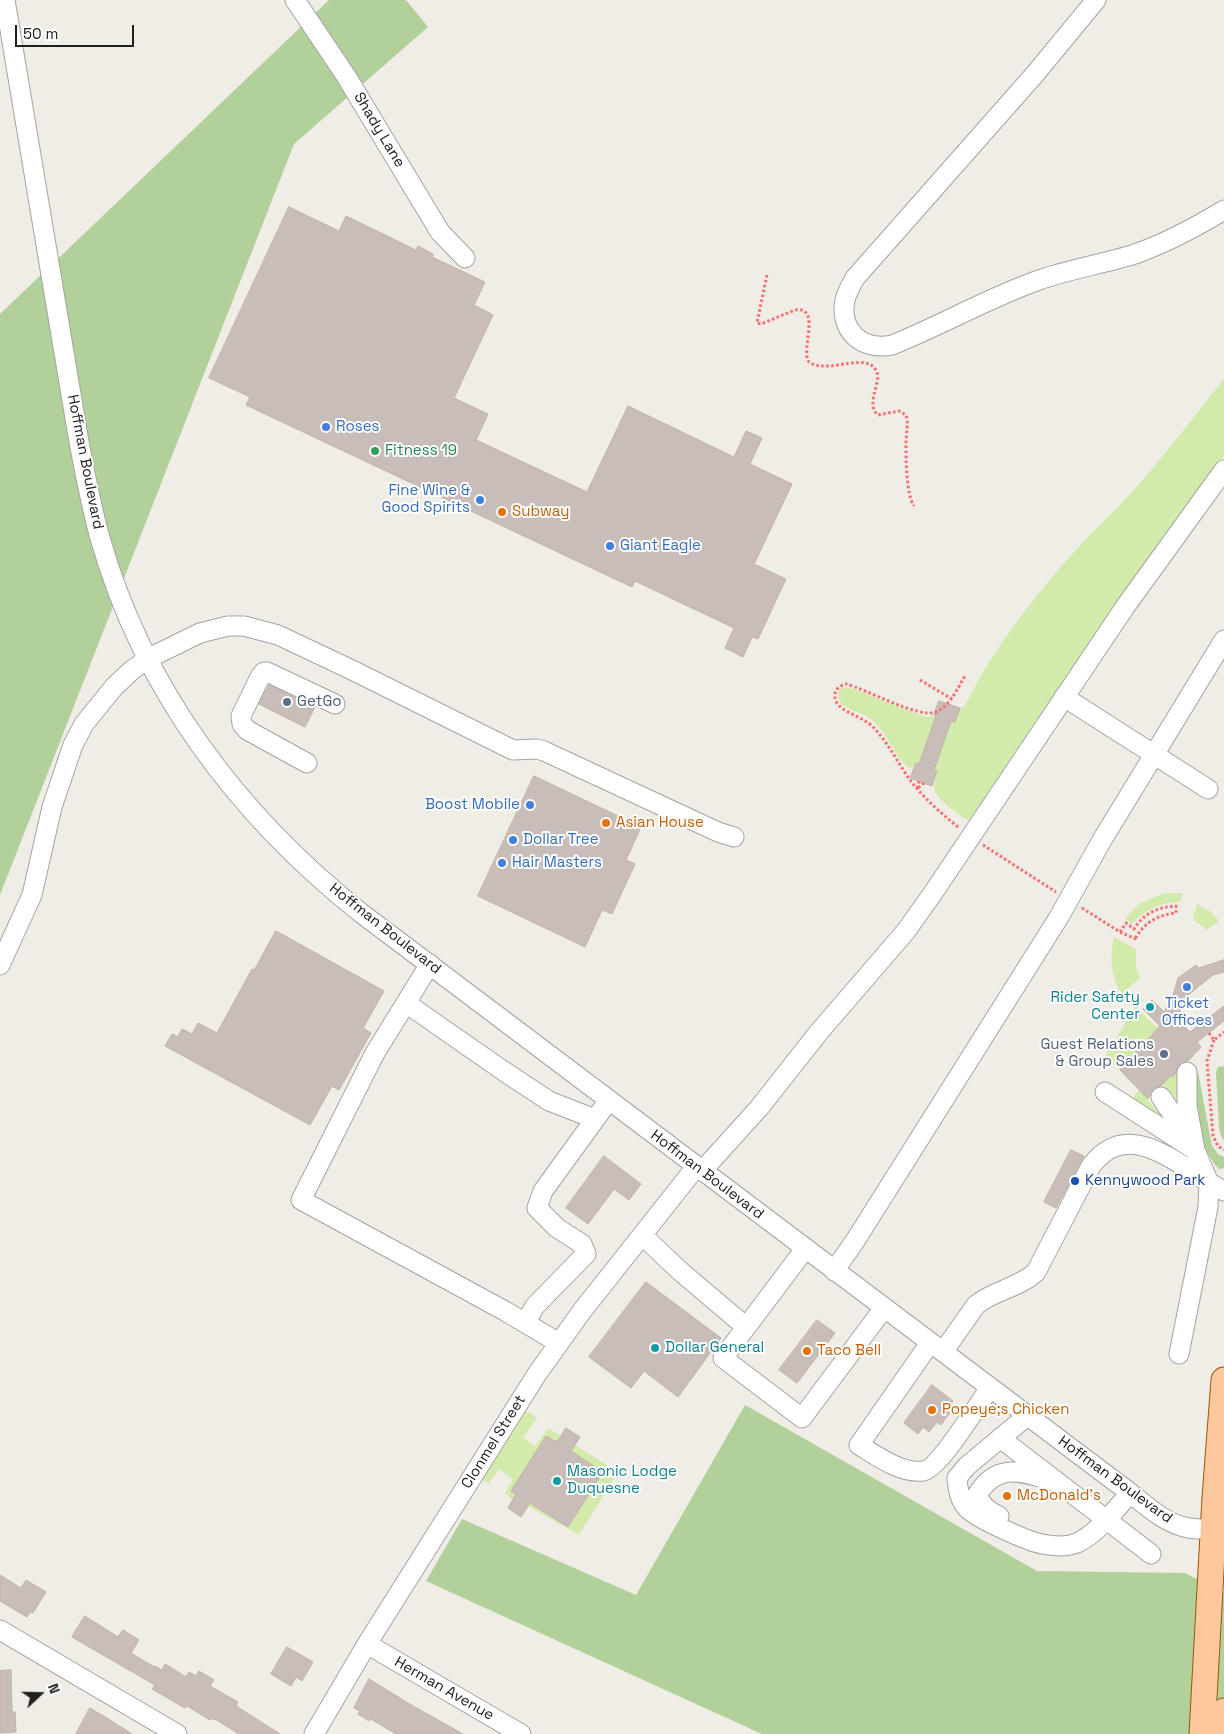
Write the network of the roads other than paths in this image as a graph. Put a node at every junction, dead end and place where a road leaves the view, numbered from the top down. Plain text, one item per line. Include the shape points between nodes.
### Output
1 (5, 0) edge
2 (294, 0) edge
3 (1096, 0) edge
4 (1224, 210) edge
5 (465, 258) dead end
6 (1224, 470) edge
7 (1224, 640) edge
8 (149, 658) junction
9 (1064, 697) junction
10 (335, 704) dead end
11 (1154, 755) junction
12 (307, 763) dead end
13 (1208, 789) dead end
14 (734, 837) dead end
15 (430, 964) junction
16 (0, 965) edge
17 (406, 1003) junction
18 (1187, 1072) dead end
19 (1105, 1092) dead end
20 (1162, 1097) dead end
21 (608, 1100) junction
22 (595, 1118) junction
23 (1195, 1150) junction
24 (699, 1169) junction
25 (1216, 1187) edge
26 (642, 1235) junction
27 (804, 1249) junction
28 (834, 1271) junction
29 (884, 1308) junction
30 (525, 1323) junction
31 (746, 1327) junction
32 (559, 1342) junction
33 (937, 1347) junction
34 (1179, 1354) dead end
35 (1224, 1380) edge
36 (990, 1388) junction
37 (1027, 1416) junction
38 (1000, 1438) junction
39 (1057, 1482) junction
40 (1130, 1493) junction
41 (1106, 1520) junction
42 (1219, 1529) edge
43 (1076, 1543) junction
44 (1152, 1554) dead end
45 (0, 1630) edge
46 (367, 1644) junction
47 (1224, 1711) edge
48 (177, 1734) edge
49 (314, 1734) edge
50 (521, 1734) edge
51 (1202, 1734) edge
52 (1223, 1734) edge

1 - 8 street, Hoffman Boulevard via 89,498 114,581
2 - 5 street, Shady Lane via 346,76 440,232
3 - 4 street via 855,278 844,308 854,336 872,345 892,345 1040,280 1135,254
6 - 9 street, Clonmel Street
7 - 11 street
8 - 14 street via 214,628 244,626 278,635 513,750 544,751
8 - 15 street, Hoffman Boulevard via 188,728 249,808 330,888
8 - 16 street via 114,687 84,724 73,745 52,808 32,895
9 - 11 street
9 - 24 street, Clonmel Street via 906,931 759,1108
10 - 12 street via 264,672 241,716 247,730
11 - 13 street
11 - 28 street via 1068,899
15 - 17 street
15 - 21 street, Hoffman Boulevard
17 - 22 street via 549,1101
17 - 30 street via 375,1053 301,1200
18 - 23 street via 1187,1106
19 - 23 street
20 - 23 street
21 - 22 street
21 - 24 street, Hoffman Boulevard
22 - 30 street via 543,1191 537,1208 557,1228 582,1244 586,1254 536,1306
23 - 25 street
24 - 26 street, Clonmel Street
24 - 27 street, Hoffman Boulevard
25 - 33 street via 1143,1145 1124,1145 1107,1152 1090,1166 1036,1272 1022,1282 983,1299
25 - 34 street via 1208,1207
26 - 31 street
26 - 32 street, Clonmel Street
27 - 28 street, Hoffman Boulevard
27 - 31 street
28 - 29 street, Hoffman Boulevard
29 - 31 street via 802,1418 723,1358
29 - 33 street, Hoffman Boulevard
30 - 32 street
32 - 46 street, Clonmel Street
33 - 36 street, Hoffman Boulevard
33 - 36 street via 859,1444 908,1470 929,1469
35 - 42 main road
36 - 37 street, Hoffman Boulevard
37 - 38 street
37 - 40 street, Hoffman Boulevard
38 - 39 street
38 - 43 street via 957,1478 959,1497 968,1509 1041,1544
39 - 41 street
39 - 43 street via 1022,1472 1000,1474 984,1483 977,1495 980,1503 994,1514
40 - 41 street
40 - 42 street, Hoffman Boulevard via 1172,1523 1189,1528
41 - 43 street
41 - 44 street
42 - 51 main road via 1211,1566
45 - 48 street
46 - 49 street, Clonmel Street
46 - 50 street, Herman Avenue
47 - 52 main road

